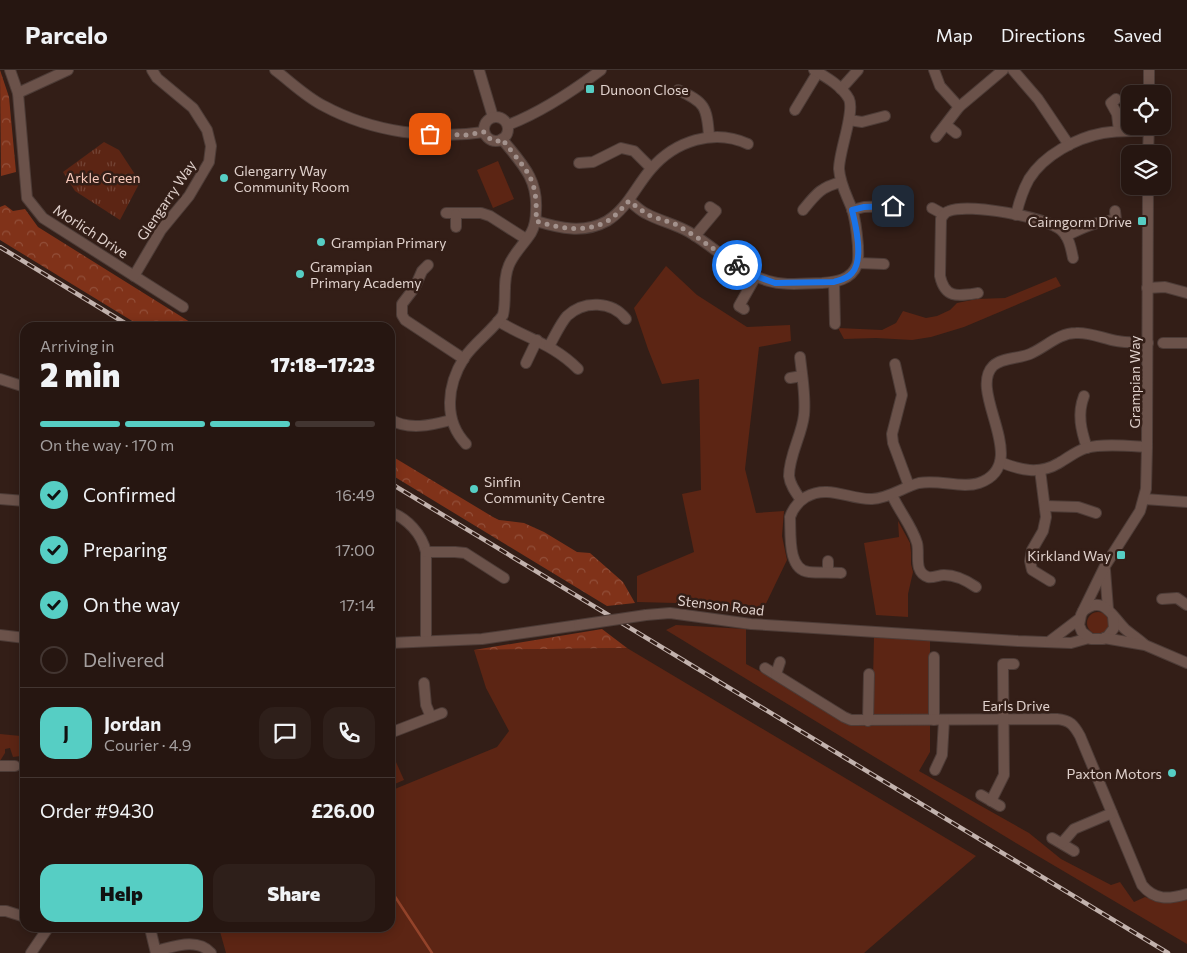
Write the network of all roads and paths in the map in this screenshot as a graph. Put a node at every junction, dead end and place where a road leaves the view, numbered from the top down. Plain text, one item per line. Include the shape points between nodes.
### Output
1 (10, 70) edge
2 (68, 70) edge
3 (152, 70) edge
4 (275, 70) edge
5 (479, 70) edge
6 (602, 70) edge
7 (858, 70) edge
8 (934, 70) edge
9 (1003, 70) edge
10 (1013, 70) edge
11 (1149, 70) edge
12 (816, 71) edge
13 (1149, 85) edge
14 (841, 89) junction
15 (678, 90) dead end
16 (18, 92) junction
17 (1116, 99) dead end
18 (959, 107) junction
19 (795, 110) dead end
20 (885, 116) dead end
21 (493, 117) junction
22 (850, 120) junction
23 (508, 125) junction
24 (946, 125) junction
25 (1119, 131) joint
26 (484, 132) junction
27 (956, 133) dead end
28 (709, 136) junction
29 (936, 137) dead end
30 (502, 139) junction
31 (748, 144) dead end
32 (1069, 145) junction
33 (579, 163) dead end
34 (651, 168) junction
35 (841, 182) junction
36 (1148, 195) edge
37 (629, 201) junction
38 (893, 206) dead end
39 (710, 207) dead end
40 (932, 208) dead end
41 (803, 210) dead end
42 (852, 210) junction
43 (1115, 211) dead end
44 (943, 214) junction
45 (1016, 215) junction
46 (536, 221) junction
47 (456, 228) dead end
48 (695, 236) junction
49 (1066, 236) junction
50 (526, 239) junction
51 (1073, 258) dead end
52 (858, 263) junction
53 (884, 264) dead end
54 (428, 265) dead end
55 (134, 276) junction
56 (756, 276) junction
57 (834, 282) junction
58 (1147, 288) junction
59 (978, 293) dead end
60 (1187, 293) edge
61 (951, 294) junction
62 (945, 304) dead end
63 (183, 307) dead end
64 (744, 309) dead end
65 (626, 319) dead end
66 (498, 321) junction
67 (835, 324) dead end
68 (536, 340) junction
69 (1148, 343) junction
70 (1163, 343) dead end
71 (1187, 343) edge
72 (549, 346) junction
73 (800, 357) dead end
74 (464, 359) junction
75 (526, 363) dead end
76 (895, 364) dead end
77 (578, 369) dead end
78 (802, 376) junction
79 (790, 378) dead end
80 (0, 379) edge
81 (20, 385) edge
82 (1084, 396) dead end
83 (451, 420) junction
84 (395, 422) edge
85 (466, 444) dead end
86 (1148, 447) junction
87 (1087, 448) junction
88 (1000, 462) junction
89 (1040, 470) junction
90 (909, 486) junction
91 (892, 495) junction
92 (0, 499) edge
93 (20, 500) edge
94 (801, 500) junction
95 (1144, 500) junction
96 (1187, 502) edge
97 (1045, 506) junction
98 (395, 514) edge
99 (1096, 514) dead end
100 (426, 552) junction
101 (828, 560) dead end
102 (1105, 566) junction
103 (828, 572) junction
104 (841, 573) dead end
105 (504, 578) dead end
106 (1050, 582) dead end
107 (976, 587) dead end
108 (1162, 599) dead end
109 (1187, 605) edge
110 (1110, 612) junction
111 (1081, 615) junction
112 (0, 635) edge
113 (20, 637) edge
114 (1089, 638) junction
115 (1104, 638) junction
116 (426, 641) junction
117 (1050, 641) junction
118 (395, 642) edge
119 (1145, 645) junction
120 (934, 657) dead end
121 (780, 662) dead end
122 (1187, 663) edge
123 (1014, 664) dead end
124 (765, 668) dead end
125 (776, 674) junction
126 (869, 674) dead end
127 (424, 683) dead end
128 (442, 713) dead end
129 (431, 717) junction
130 (1003, 719) junction
131 (868, 720) junction
132 (939, 720) junction
133 (395, 731) edge
134 (0, 766) edge
135 (15, 766) dead end
136 (935, 770) dead end
137 (981, 795) dead end
138 (991, 800) junction
139 (1000, 806) dead end
140 (1112, 813) junction
141 (1052, 838) dead end
142 (1062, 844) junction
143 (1074, 850) dead end
144 (1187, 894) edge
145 (0, 911) edge
146 (20, 916) edge
147 (45, 932) edge
148 (151, 932) edge
149 (156, 952) edge
150 (31, 953) edge
151 (211, 953) edge

1 - 16 street, Morlich Drive
2 - 16 street
3 - 55 street, Glengarry Way via 193,108 207,130 211,146 209,162 189,196 161,230
4 - 26 street via 324,106 369,123 417,133 452,135
5 - 21 street
6 - 23 street via 526,118
7 - 14 street
8 - 18 street via 940,86
9 - 18 street
10 - 32 street via 1044,107
11 - 13 street
12 - 14 street
12 - 19 street
14 - 22 street via 849,99
15 - 28 street via 700,101 708,115
16 - 55 street, Morlich Drive via 27,198 43,218
17 - 25 street via 1111,103 1118,114
18 - 24 street
20 - 22 street via 862,122
21 - 23 street via 502,117
21 - 26 street via 485,123
22 - 35 street via 842,149
23 - 30 street via 508,133
24 - 27 street
24 - 29 street
25 - 32 street
26 - 30 street via 491,140
28 - 31 street via 736,138
28 - 34 street via 676,148
30 - 46 street via 534,182
32 - 45 street via 1035,172 1023,191
33 - 34 street via 593,162 621,148 634,151
34 - 37 street
35 - 41 street via 819,191
35 - 42 street
36 - 58 street, Grampian Way
37 - 46 street via 611,218 594,226 570,230
37 - 48 street via 648,215 675,224
38 - 42 street
39 - 48 street via 716,212
40 - 44 street
42 - 52 street
43 - 49 street via 1116,220 1091,224
44 - 45 street via 968,210
44 - 61 street via 940,276
45 - 49 street via 1049,223
46 - 50 street
47 - 50 street via 451,213 481,213
48 - 56 street
49 - 51 street
50 - 66 street via 509,264 504,308
52 - 53 street
52 - 57 street via 848,276
54 - 74 street via 402,304 402,316
55 - 63 street, Morlich Drive
56 - 57 street via 775,283
56 - 64 street via 739,306
57 - 67 street
58 - 60 street via 1173,288
58 - 69 street, Grampian Way
59 - 61 street
61 - 62 street
65 - 72 street via 620,311 608,305 589,305 574,310 566,317
66 - 68 street
66 - 74 street
68 - 72 street
68 - 75 street
69 - 86 street, Grampian Way
69 - 88 street via 1118,341 1084,333 1069,334 1031,354 993,366 986,388 1000,442
70 - 71 street
72 - 77 street
73 - 78 street
74 - 83 street via 449,403
76 - 90 street via 902,395 892,434 893,443
78 - 79 street
78 - 94 street via 804,418 789,477
80 - 81 street
82 - 87 street via 1080,417
83 - 84 street via 417,426
83 - 85 street
86 - 87 street
86 - 95 street, Grampian Way
87 - 89 street
88 - 89 street via 1018,469
88 - 90 street via 990,477 973,484 942,482
89 - 97 street
90 - 91 street
91 - 94 street via 870,499 822,491
91 - 107 street via 916,541 922,573 928,576 967,576
92 - 93 street
94 - 103 street via 790,517 795,562 807,572
95 - 96 street
95 - 102 street, Grampian Way via 1136,519
97 - 99 street via 1078,507
97 - 106 street via 1043,531 1030,557 1030,565 1033,577
98 - 100 street via 415,529 424,542
100 - 105 street via 465,553
100 - 116 street
101 - 103 street
102 - 110 street
102 - 111 street, Grampian Way
103 - 104 street
108 - 109 street via 1178,598
110 - 111 street via 1103,606 1094,605
110 - 115 street via 1114,628
110 - 119 street via 1125,630
111 - 114 street via 1079,626
111 - 117 street
112 - 113 street
114 - 115 street
114 - 117 street, Stenson Road via 1070,643
115 - 119 street
116 - 117 street, Stenson Road, bridge via 482,639 670,613 751,624
116 - 118 street, Stenson Road
119 - 122 street
120 - 132 street
121 - 125 street
123 - 130 street via 1003,664
124 - 125 street, Earls Drive
125 - 131 street, Earls Drive via 844,717
126 - 131 street
127 - 129 street
128 - 129 street
129 - 133 street
130 - 132 street, Earls Drive
130 - 138 street via 1004,775
130 - 140 street, Earls Drive via 1057,719 1072,723
131 - 132 street, Earls Drive
132 - 136 street via 942,755
134 - 135 street
137 - 138 street
138 - 139 street
140 - 142 street via 1074,829
140 - 144 street, Earls Drive via 1146,890 1165,899
141 - 142 street
142 - 143 street
145 - 146 street
147 - 150 street
148 - 149 street
149 - 151 street via 194,944

